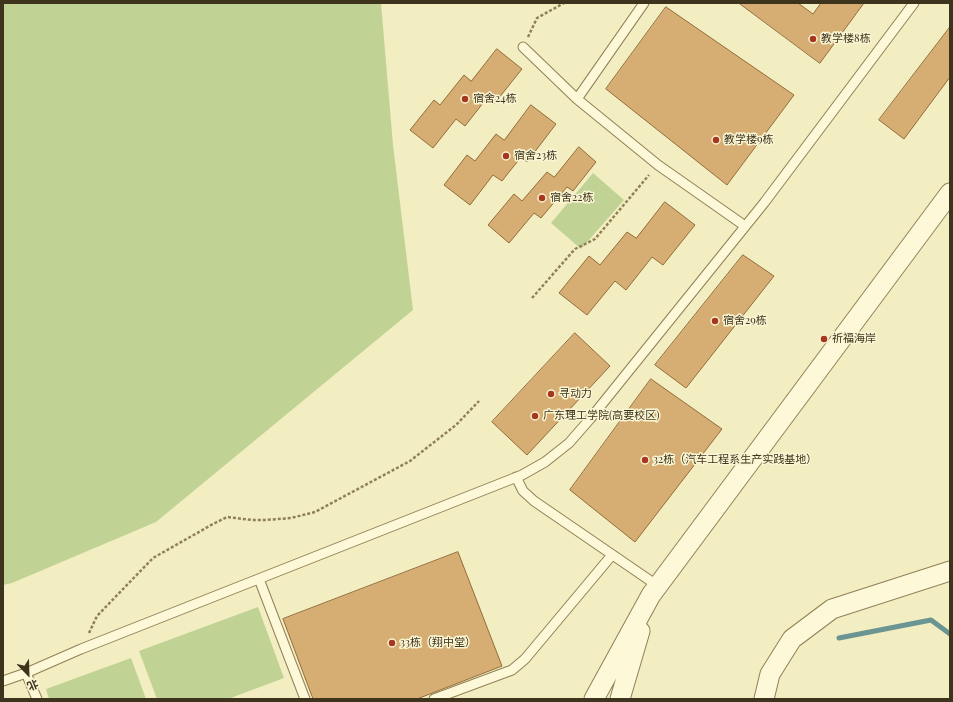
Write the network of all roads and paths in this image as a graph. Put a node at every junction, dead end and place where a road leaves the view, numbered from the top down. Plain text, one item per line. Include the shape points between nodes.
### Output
1 (564, 3) edge
2 (644, 3) edge
3 (914, 3) edge
4 (524, 47) joint
5 (577, 99) junction
6 (658, 165) junction
7 (950, 193) edge
8 (745, 226) junction
9 (532, 298) dead end
10 (479, 401) dead end
11 (516, 477) junction
12 (612, 555) junction
13 (950, 571) edge
14 (259, 579) junction
15 (654, 590) junction
16 (81, 649) junction
17 (26, 673) junction
18 (3, 681) edge
19 (37, 699) edge
20 (305, 699) edge
21 (434, 699) edge
22 (594, 699) edge
23 (620, 699) edge
24 (764, 699) edge

1 - 4 path via 537,18
2 - 5 lane
3 - 8 lane
4 - 5 lane
5 - 6 lane
6 - 8 lane
6 - 9 path via 595,240 575,249
7 - 15 street
8 - 11 lane via 590,419 568,443 545,462
10 - 16 path via 456,425 410,461 315,512 291,518 266,520 228,517 153,558 97,616
11 - 12 lane via 534,501
11 - 14 lane
12 - 15 lane
12 - 21 lane via 525,659 512,670
13 - 24 street via 832,609 792,639 770,674
14 - 16 lane
14 - 20 lane
15 - 22 street
15 - 23 street
16 - 17 lane
17 - 18 lane
17 - 19 lane

